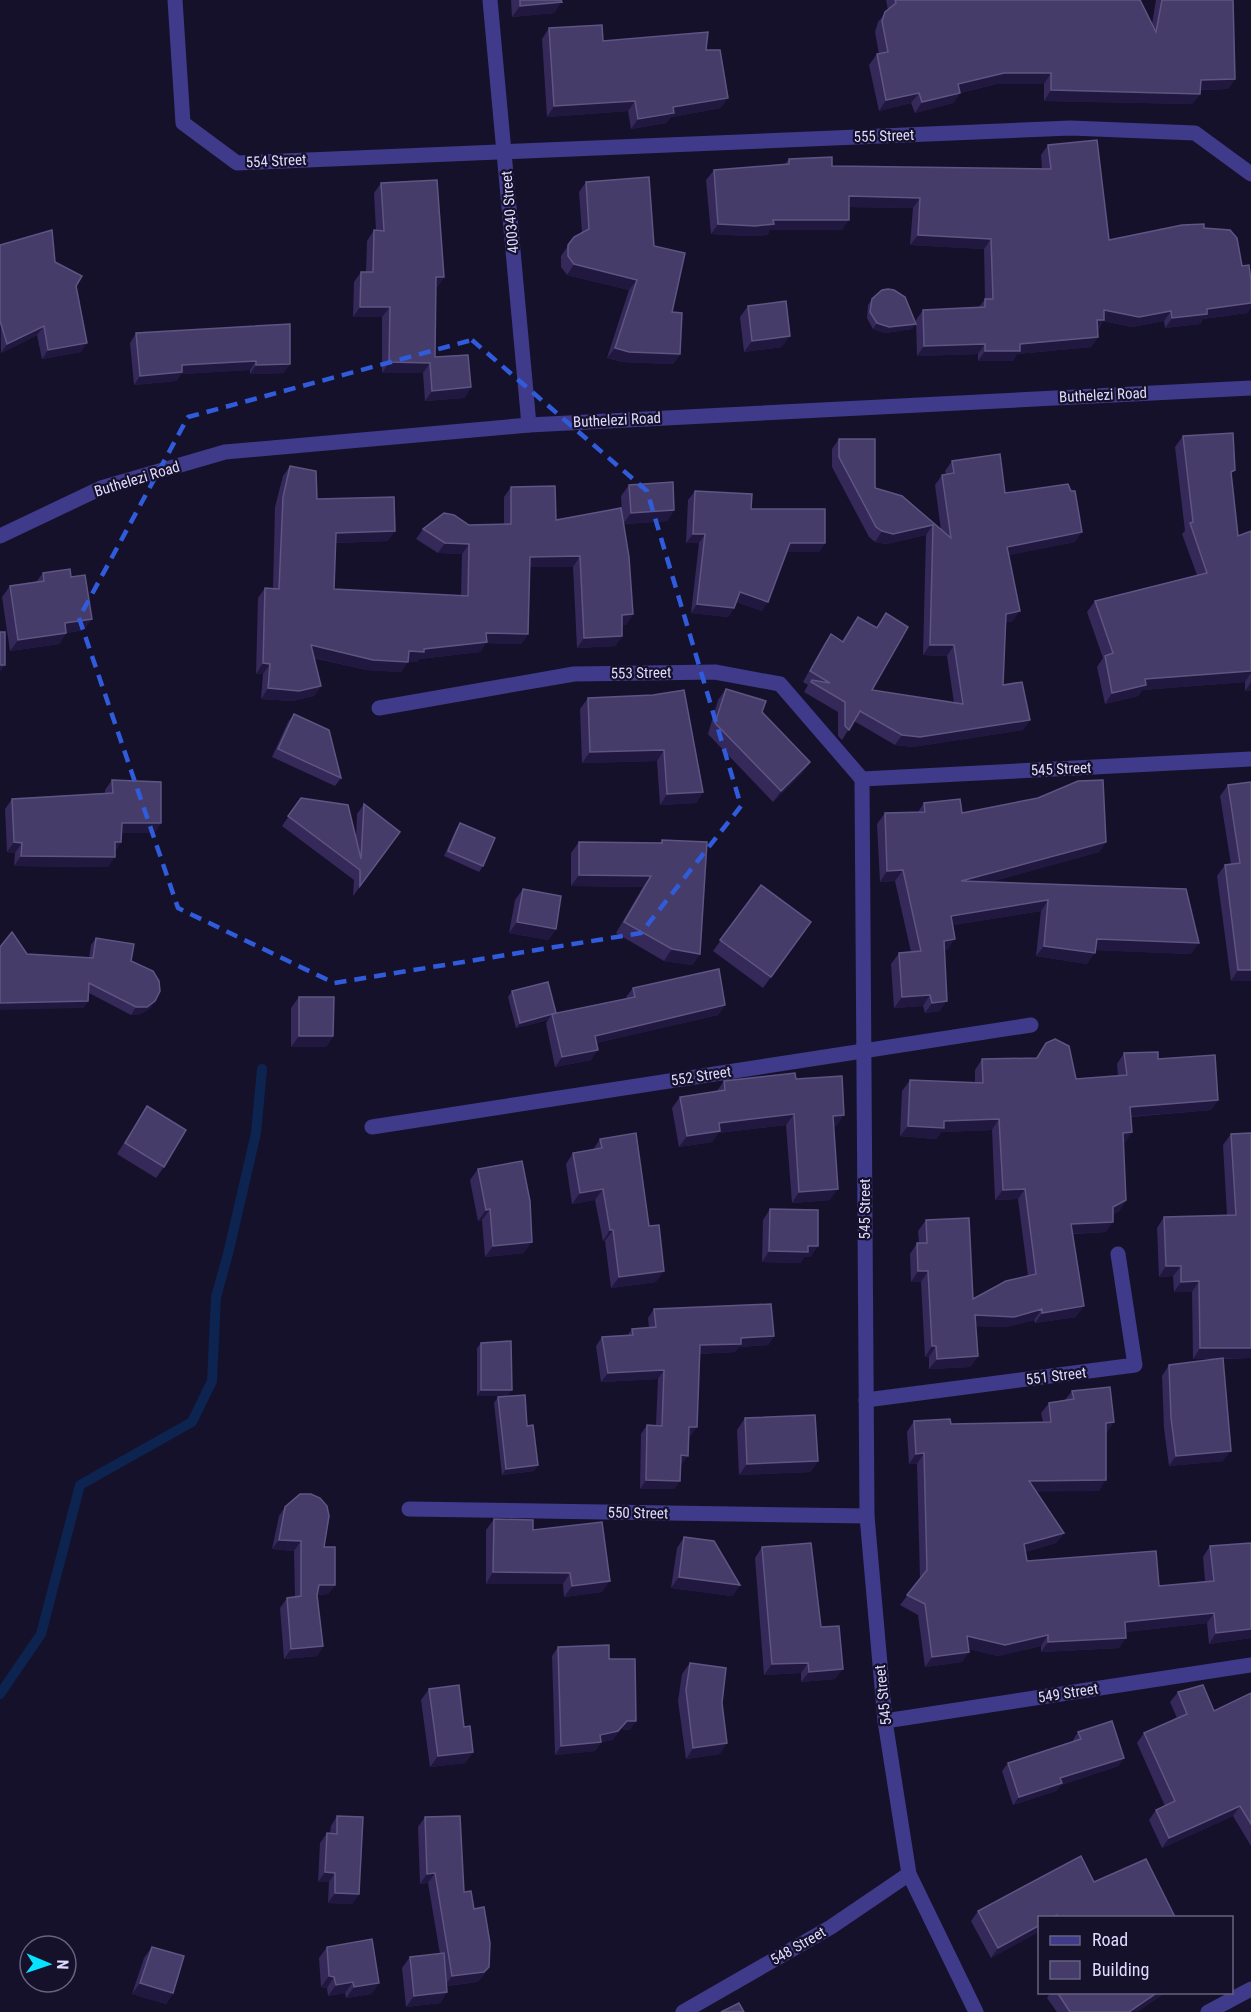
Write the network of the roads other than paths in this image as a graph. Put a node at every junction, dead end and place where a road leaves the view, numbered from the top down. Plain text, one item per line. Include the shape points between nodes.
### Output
1 (175, 0) edge
2 (490, 0) edge
3 (504, 151) junction
4 (1251, 174) edge
5 (1251, 388) edge
6 (529, 425) junction
7 (0, 536) edge
8 (379, 708) dead end
9 (1251, 759) edge
10 (862, 779) junction
11 (1031, 1025) dead end
12 (864, 1050) junction
13 (372, 1127) dead end
14 (1118, 1254) dead end
15 (866, 1400) junction
16 (409, 1509) dead end
17 (867, 1516) junction
18 (1251, 1665) edge
19 (885, 1721) junction
20 (909, 1874) junction
21 (1251, 1989) edge
22 (683, 2012) edge
23 (976, 2012) edge
24 (1208, 2012) edge

1 - 3 street, 554 Street via 183,123 237,163
2 - 3 street, 400340 Street
3 - 4 street, 555 Street via 1071,128 1195,133
3 - 6 street, 400340 Street
5 - 6 street, Buthelezi Road
6 - 7 street, Buthelezi Road via 225,452 102,488
8 - 10 street, 553 Street via 574,674 715,672 780,684
9 - 10 street, 545 Street
10 - 12 street, 545 Street
11 - 12 street, 552 Street
12 - 13 street, 552 Street
12 - 15 street, 545 Street
14 - 15 street, 551 Street via 1135,1365
15 - 17 street, 545 Street
16 - 17 street, 550 Street
17 - 19 street, 545 Street
18 - 19 street, 549 Street
19 - 20 street, 545 Street
20 - 22 street, 548 Street via 831,1927
20 - 23 street, 545 Street
21 - 24 street

